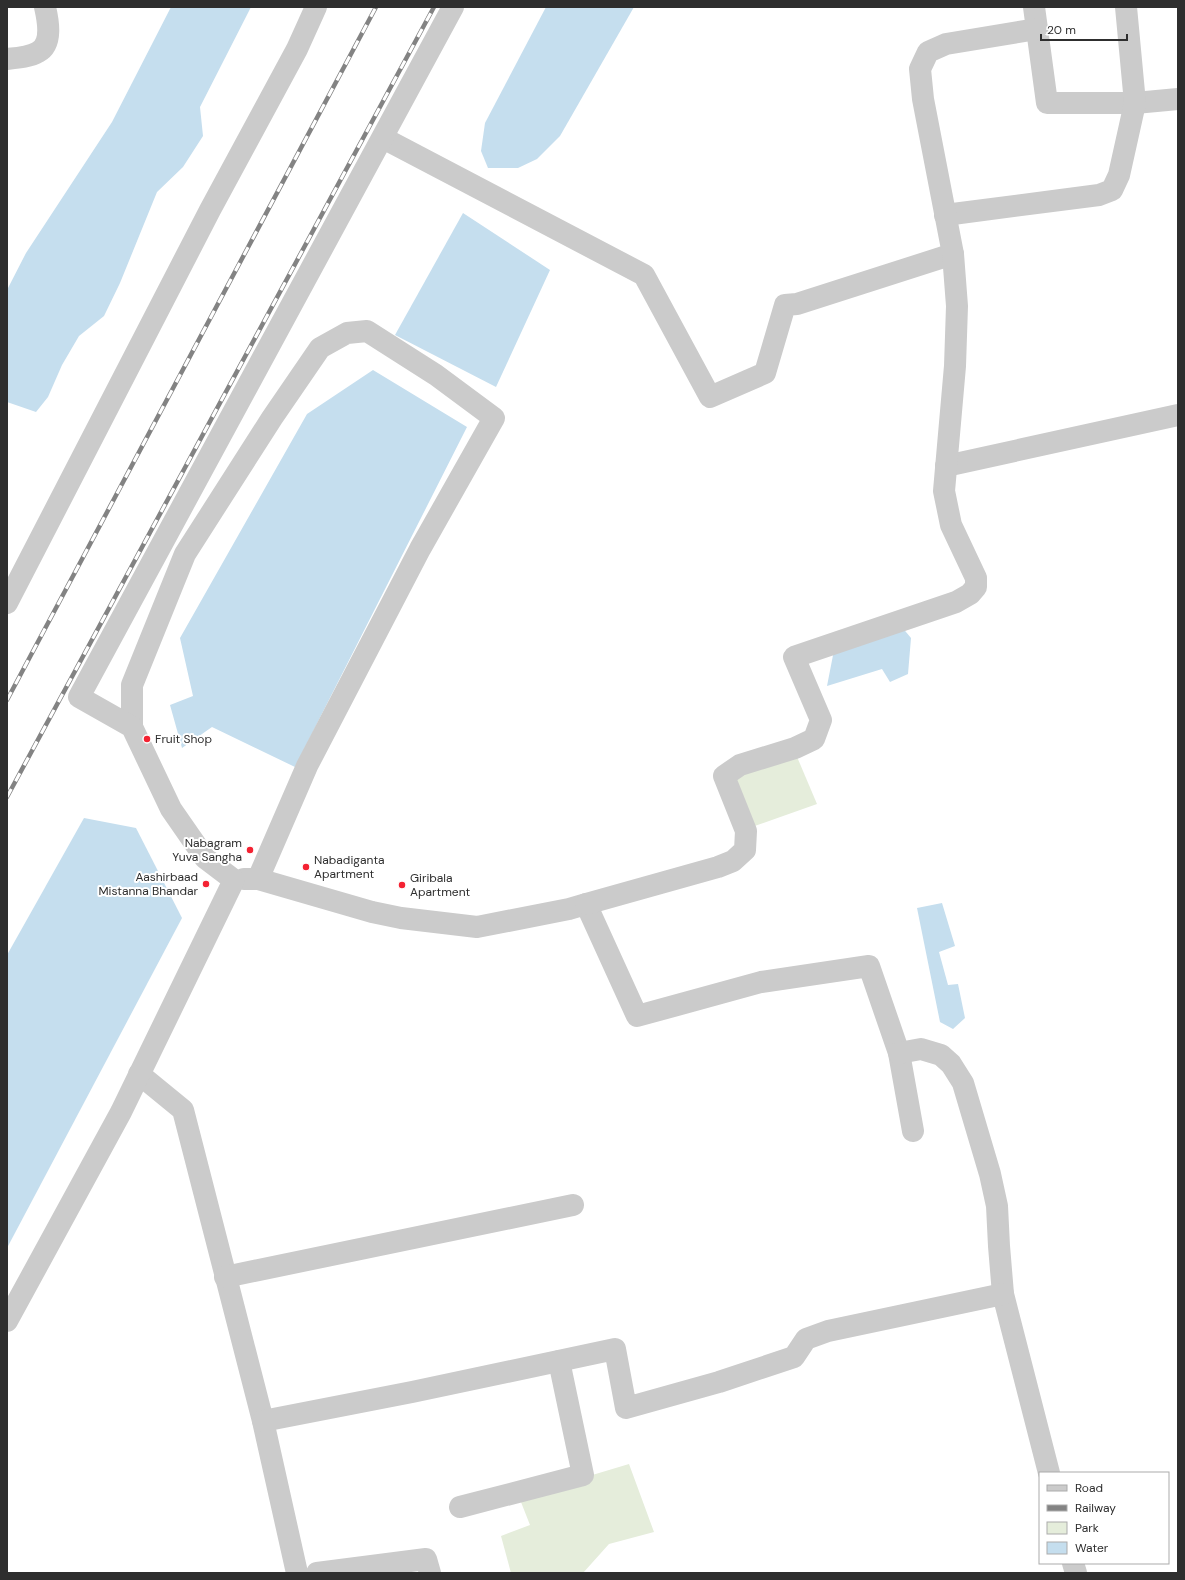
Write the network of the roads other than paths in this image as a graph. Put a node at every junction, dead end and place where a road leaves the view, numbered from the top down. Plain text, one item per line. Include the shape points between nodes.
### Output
1 (45, 7) edge
2 (316, 7) edge
3 (453, 7) edge
4 (1034, 7) edge
5 (1126, 7) edge
6 (1037, 29) junction
7 (7, 60) edge
8 (1178, 99) edge
9 (1135, 103) junction
10 (383, 138) junction
11 (945, 215) junction
12 (953, 254) junction
13 (1178, 415) edge
14 (946, 466) junction
15 (7, 603) edge
16 (132, 727) junction
17 (258, 879) junction
18 (234, 880) junction
19 (586, 904) junction
20 (899, 1053) junction
21 (139, 1074) junction
22 (913, 1132) dead end
23 (573, 1205) dead end
24 (225, 1277) junction
25 (1003, 1294) junction
26 (7, 1321) edge
27 (559, 1361) junction
28 (263, 1421) junction
29 (1049, 1472) edge
30 (460, 1507) dead end
31 (297, 1573) edge
32 (317, 1573) edge
33 (430, 1573) edge

1 - 7 street via 47,36 40,52
2 - 15 street via 297,49 210,210
3 - 10 street
4 - 6 street
5 - 9 street
6 - 9 street via 1047,103
6 - 11 street via 946,44 928,52 920,69 923,99
8 - 9 street
9 - 11 street via 1119,175 1112,190 1099,195
10 - 12 street via 644,275 710,397 764,373 784,305 797,304
10 - 16 street via 79,697
11 - 12 street
12 - 14 street via 957,306 955,366
13 - 14 street
14 - 19 street via 944,491 951,525 976,578 976,587 956,602 794,657 821,720 814,739 795,748 740,765 724,776 746,831 745,850 733,861 718,867
16 - 17 street via 132,685 184,554 320,348 348,332 367,331 436,375 494,418 420,549 306,766
16 - 18 street via 171,809 205,858
17 - 18 street
17 - 19 street via 372,912 477,927
18 - 21 street
19 - 20 street via 637,1016 762,982 869,966
20 - 22 street
20 - 25 street via 921,1049 941,1055 951,1064 963,1083 997,1206
21 - 24 street via 183,1110
21 - 26 street
23 - 24 street
24 - 28 street
25 - 27 street via 828,1331 806,1339 794,1357 719,1382 626,1408 615,1349
25 - 29 street
27 - 28 street
27 - 30 street via 583,1475
28 - 31 street
32 - 33 street via 426,1559

